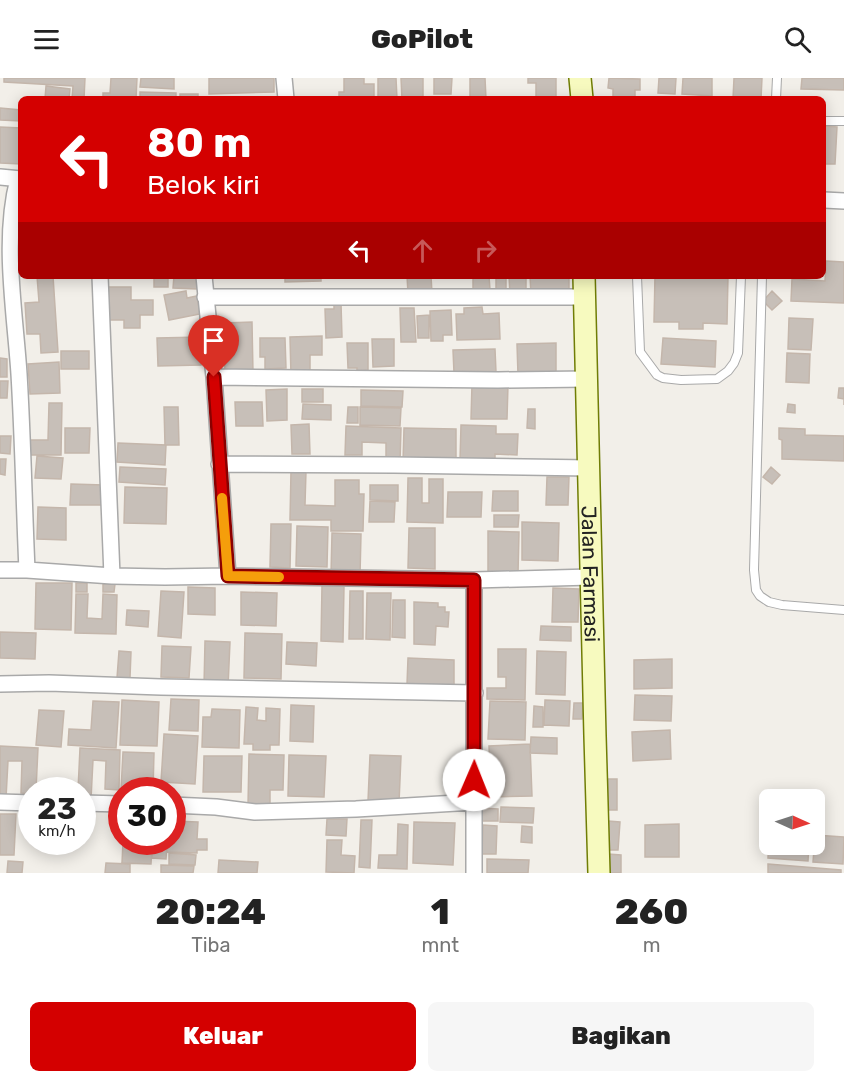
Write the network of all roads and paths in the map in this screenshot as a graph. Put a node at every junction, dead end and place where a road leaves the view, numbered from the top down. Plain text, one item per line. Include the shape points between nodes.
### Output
1 (285, 78) edge
2 (580, 78) edge
3 (777, 78) edge
4 (286, 96) edge
5 (582, 96) edge
6 (776, 96) edge
7 (826, 121) edge
8 (844, 121) edge
9 (844, 125) edge
10 (0, 177) edge
11 (18, 179) edge
12 (18, 182) edge
13 (826, 200) edge
14 (844, 201) edge
15 (100, 279) edge
16 (204, 279) edge
17 (584, 279) edge
18 (637, 279) edge
19 (741, 279) edge
20 (762, 279) edge
21 (205, 297) junction
22 (584, 297) junction
23 (214, 377) junction
24 (587, 379) junction
25 (219, 464) junction
26 (589, 468) junction
27 (0, 570) edge
28 (27, 570) junction
29 (112, 576) junction
30 (228, 576) junction
31 (591, 577) junction
32 (474, 580) junction
33 (844, 610) edge
34 (0, 684) edge
35 (475, 693) junction
36 (0, 802) edge
37 (474, 802) junction
38 (18, 803) edge
39 (186, 806) edge
40 (474, 873) edge
41 (599, 873) edge

1 - 4 street
2 - 5 street
3 - 6 lane
7 - 8 lane
8 - 9 lane
10 - 11 street
12 - 28 street via 10,242
13 - 14 street
15 - 29 street
16 - 21 street
17 - 22 street, Jalan Farmasi
18 - 19 lane via 640,352 657,375 681,380 717,379 734,363 738,354
20 - 33 lane via 756,590 769,602 782,605
21 - 22 street
21 - 23 street
22 - 24 street, Jalan Farmasi
23 - 24 street
23 - 25 street
24 - 26 street, Jalan Farmasi
25 - 26 street
25 - 30 street
26 - 31 street, Jalan Farmasi
27 - 28 street
28 - 29 street
29 - 30 street
30 - 32 street
31 - 32 street
31 - 41 street, Jalan Farmasi
32 - 35 street
34 - 35 street
35 - 37 street
36 - 38 street
37 - 39 street via 255,812
37 - 40 street

